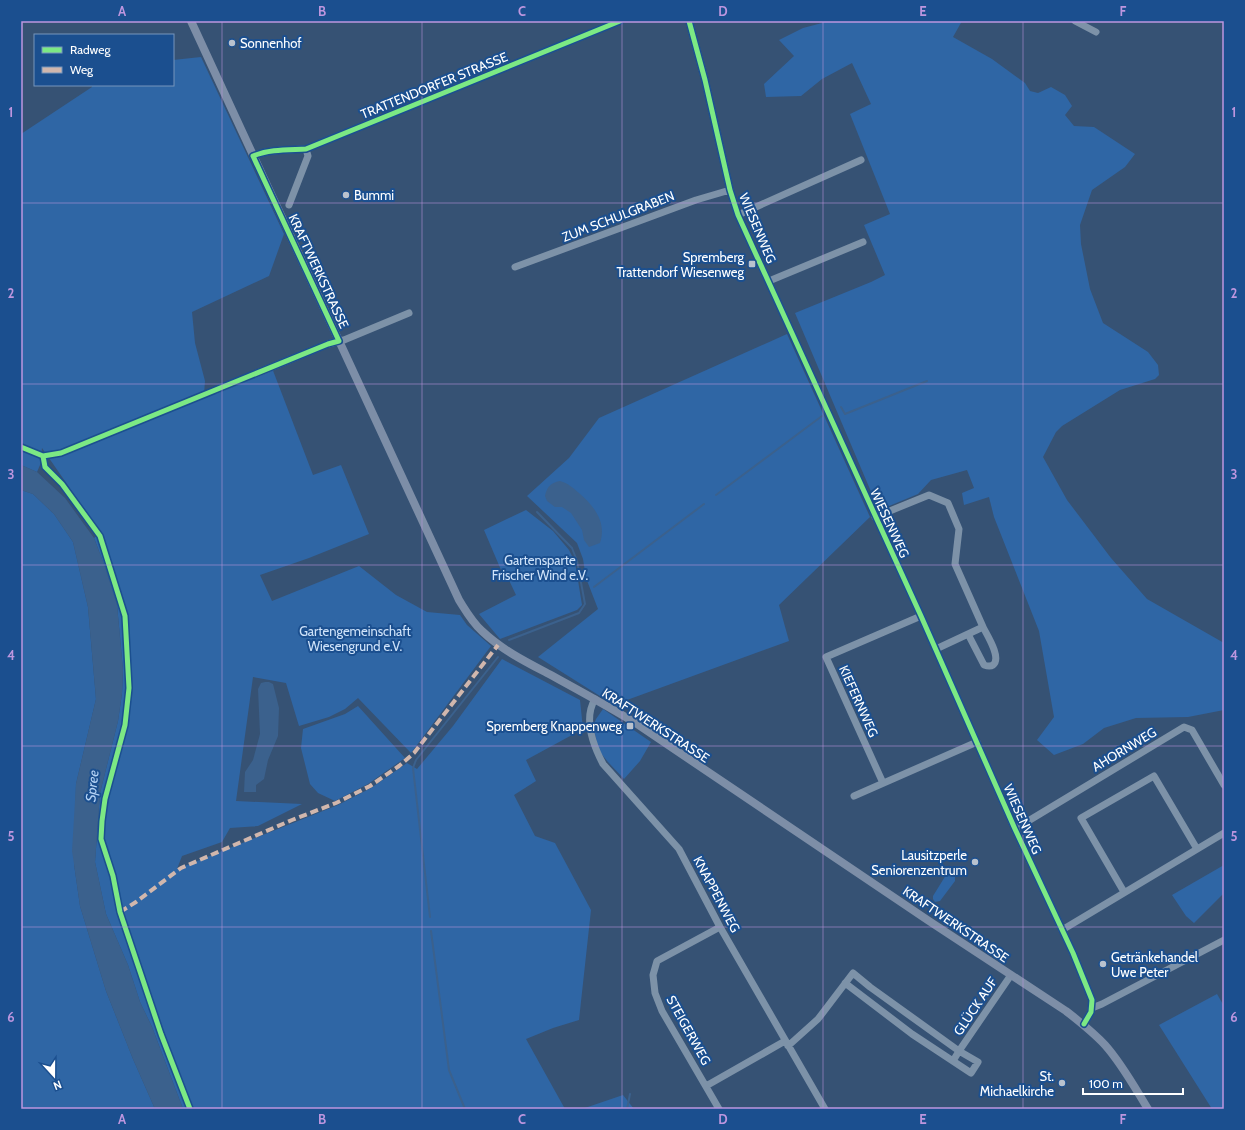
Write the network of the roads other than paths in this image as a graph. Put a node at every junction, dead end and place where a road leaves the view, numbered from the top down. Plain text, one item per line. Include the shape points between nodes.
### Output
1 (191, 21) edge
2 (620, 21) edge
3 (689, 21) edge
4 (1075, 21) edge
5 (1096, 32) dead end
6 (306, 149) junction
7 (254, 156) junction
8 (861, 160) dead end
9 (730, 190) junction
10 (290, 205) dead end
11 (738, 215) junction
12 (863, 242) dead end
13 (515, 267) dead end
14 (769, 281) junction
15 (409, 313) dead end
16 (339, 341) junction
17 (216, 390) dead end
18 (875, 517) junction
19 (921, 616) junction
20 (983, 627) junction
21 (968, 634) junction
22 (936, 649) junction
23 (595, 699) junction
24 (977, 742) junction
25 (883, 783) junction
26 (1224, 785) edge
27 (854, 796) dead end
28 (1015, 829) junction
29 (1224, 833) edge
30 (1197, 849) junction
31 (1124, 892) junction
32 (720, 927) junction
33 (1062, 930) junction
34 (1224, 940) edge
35 (1011, 975) junction
36 (845, 983) junction
37 (870, 987) junction
38 (863, 997) junction
39 (1092, 1008) junction
40 (920, 1022) junction
41 (1084, 1024) junction
42 (912, 1034) junction
43 (787, 1043) junction
44 (960, 1051) junction
45 (953, 1061) junction
46 (706, 1086) junction
47 (719, 1109) edge
48 (825, 1109) edge
49 (1148, 1109) edge

1 - 7 main road, KRAFTWERKSTRASSE
2 - 6 street, TRATTENDORFER STRASSE
3 - 9 street, WIESENWEG
4 - 5 street
6 - 7 street, TRATTENDORFER STRASSE via 280,150
6 - 10 street via 308,156
7 - 16 main road, KRAFTWERKSTRASSE
8 - 11 street, WIESENWEG
9 - 11 street, WIESENWEG
9 - 13 street, ZUM SCHULGRABEN via 696,200
11 - 14 street, WIESENWEG
12 - 14 street, WIESENWEG
14 - 18 street, WIESENWEG
15 - 16 street, KRAFTWERKSTRASSE
16 - 17 street, KRAFTWERKSTRASSE
16 - 23 main road, KRAFTWERKSTRASSE via 459,600 470,618 504,649
18 - 19 street, WIESENWEG
18 - 20 street, WIESENWEG via 929,495 948,503 959,529 955,564
19 - 22 street, WIESENWEG
19 - 25 street, KIEFERNWEG via 826,657
20 - 21 street
20 - 21 street, WIESENWEG via 996,655 993,665 984,665
21 - 22 street
22 - 24 street, WIESENWEG
23 - 32 street, KNAPPENWEG via 590,718 592,738 603,764 679,849
23 - 35 main road, KRAFTWERKSTRASSE via 637,724
24 - 25 street
24 - 28 street, WIESENWEG
25 - 27 street
26 - 28 street, AHORNWEG via 1192,730 1184,727
28 - 33 street, WIESENWEG
29 - 30 street
30 - 31 street
30 - 31 street via 1154,776 1081,818
31 - 33 street
32 - 43 street, KNAPPENWEG
32 - 46 street, STEIGERWEG via 657,961 653,975 655,993 662,1011
33 - 39 street, WIESENWEG via 1090,994
34 - 39 street
35 - 41 main road, KRAFTWERKSTRASSE
35 - 44 street, GLÜCK AUF
36 - 37 street, GLÜCK AUF via 853,973
36 - 38 street, GLÜCK AUF
36 - 43 street via 818,1019
37 - 38 street
37 - 40 street, GLÜCK AUF
38 - 42 street, GLÜCK AUF
39 - 41 street
40 - 42 street
40 - 44 street, GLÜCK AUF
41 - 49 main road, KRAFTWERKSTRASSE via 1107,1047
42 - 45 street, GLÜCK AUF
43 - 46 street, STEIGERWEG
43 - 48 street, KNAPPENWEG
44 - 45 street, GLÜCK AUF
44 - 45 street, GLÜCK AUF via 978,1062 971,1073
46 - 47 street, STEIGERWEG

